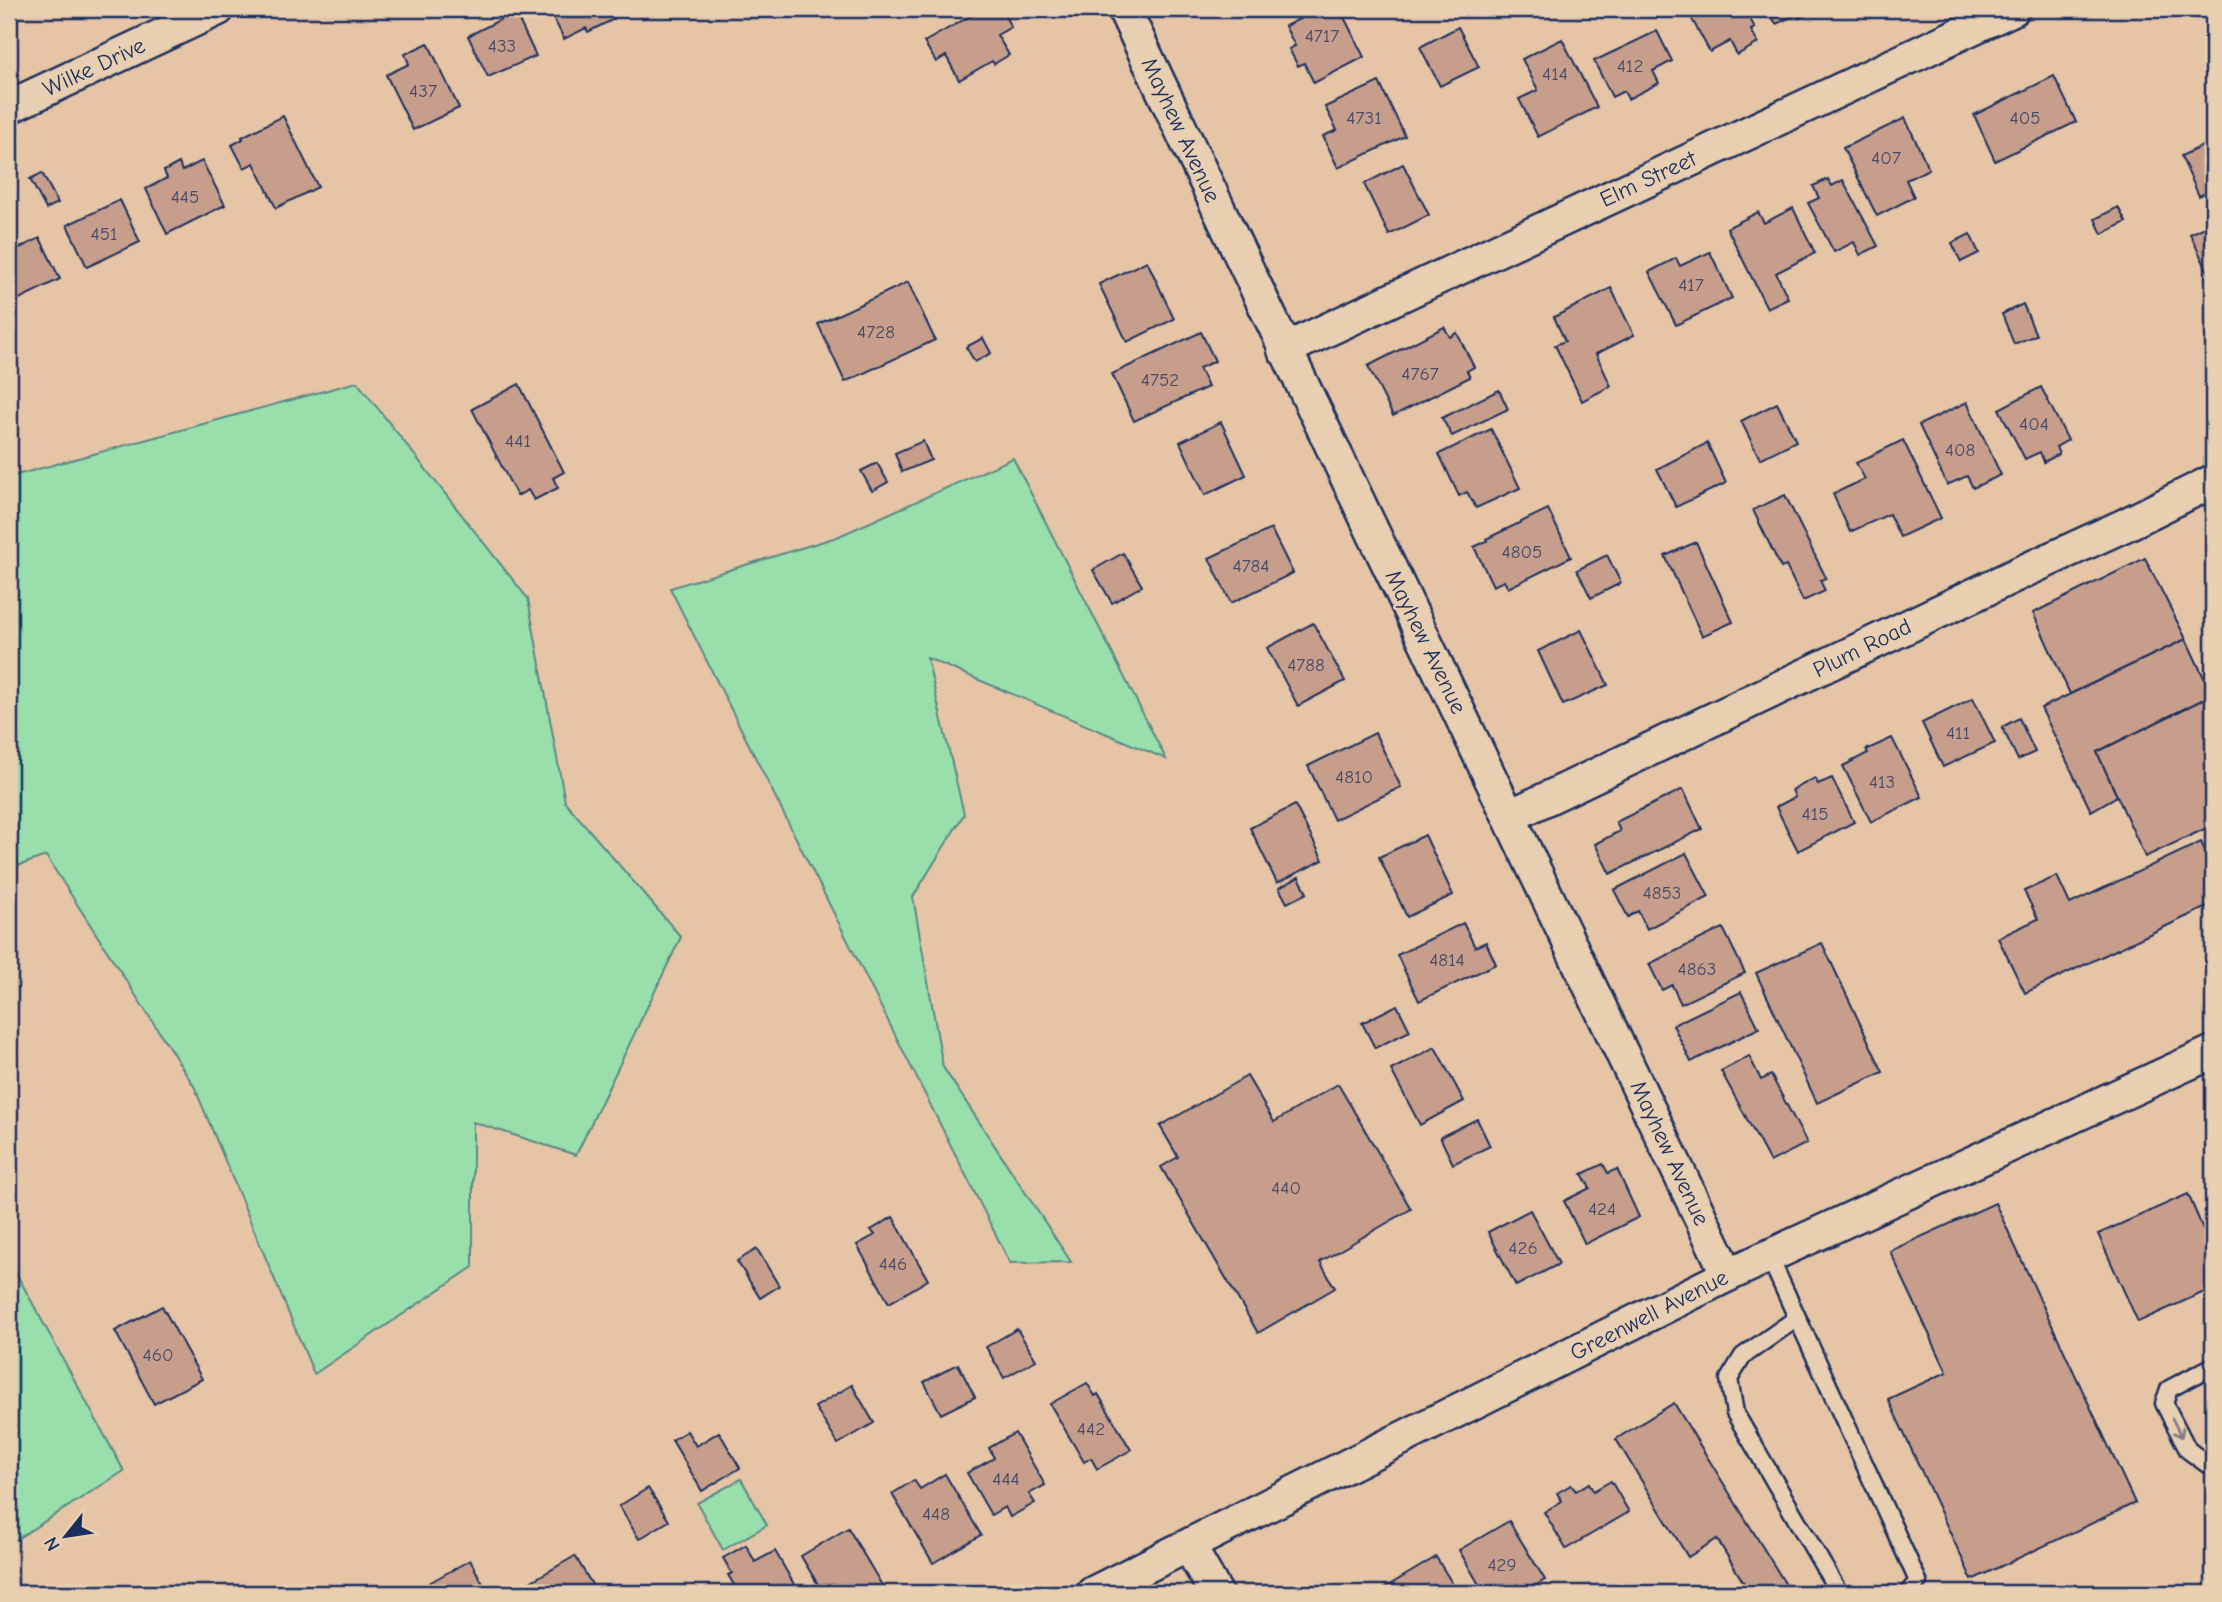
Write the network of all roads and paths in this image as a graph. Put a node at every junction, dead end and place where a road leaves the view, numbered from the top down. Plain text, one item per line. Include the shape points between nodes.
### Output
1 (218, 9) edge
2 (1124, 9) edge
3 (2010, 9) edge
4 (9, 107) edge
5 (1284, 350) junction
6 (2213, 481) edge
7 (1510, 816) junction
8 (2213, 1052) edge
9 (1769, 1256) junction
10 (1728, 1275) junction
11 (1797, 1318) junction
12 (2213, 1366) edge
13 (2213, 1463) edge
14 (1189, 1546) junction
15 (1093, 1593) edge
16 (1216, 1593) edge
17 (1839, 1593) edge
18 (1908, 1593) edge

1 - 4 street, Wilke Drive
2 - 5 street, Mayhew Avenue
3 - 5 street, Elm Street
5 - 7 street, Mayhew Avenue
6 - 7 street, Plum Road
7 - 10 street, Mayhew Avenue
8 - 9 street, Greenwell Avenue
9 - 10 street, Greenwell Avenue
9 - 11 lane
10 - 14 street, Greenwell Avenue
11 - 17 lane via 1743,1356 1729,1379 1735,1413
11 - 18 lane via 1918,1581
12 -> 13 lane via 2169,1389 2164,1402 2188,1450 2207,1464
14 - 15 street, Greenwell Avenue
14 - 16 street

